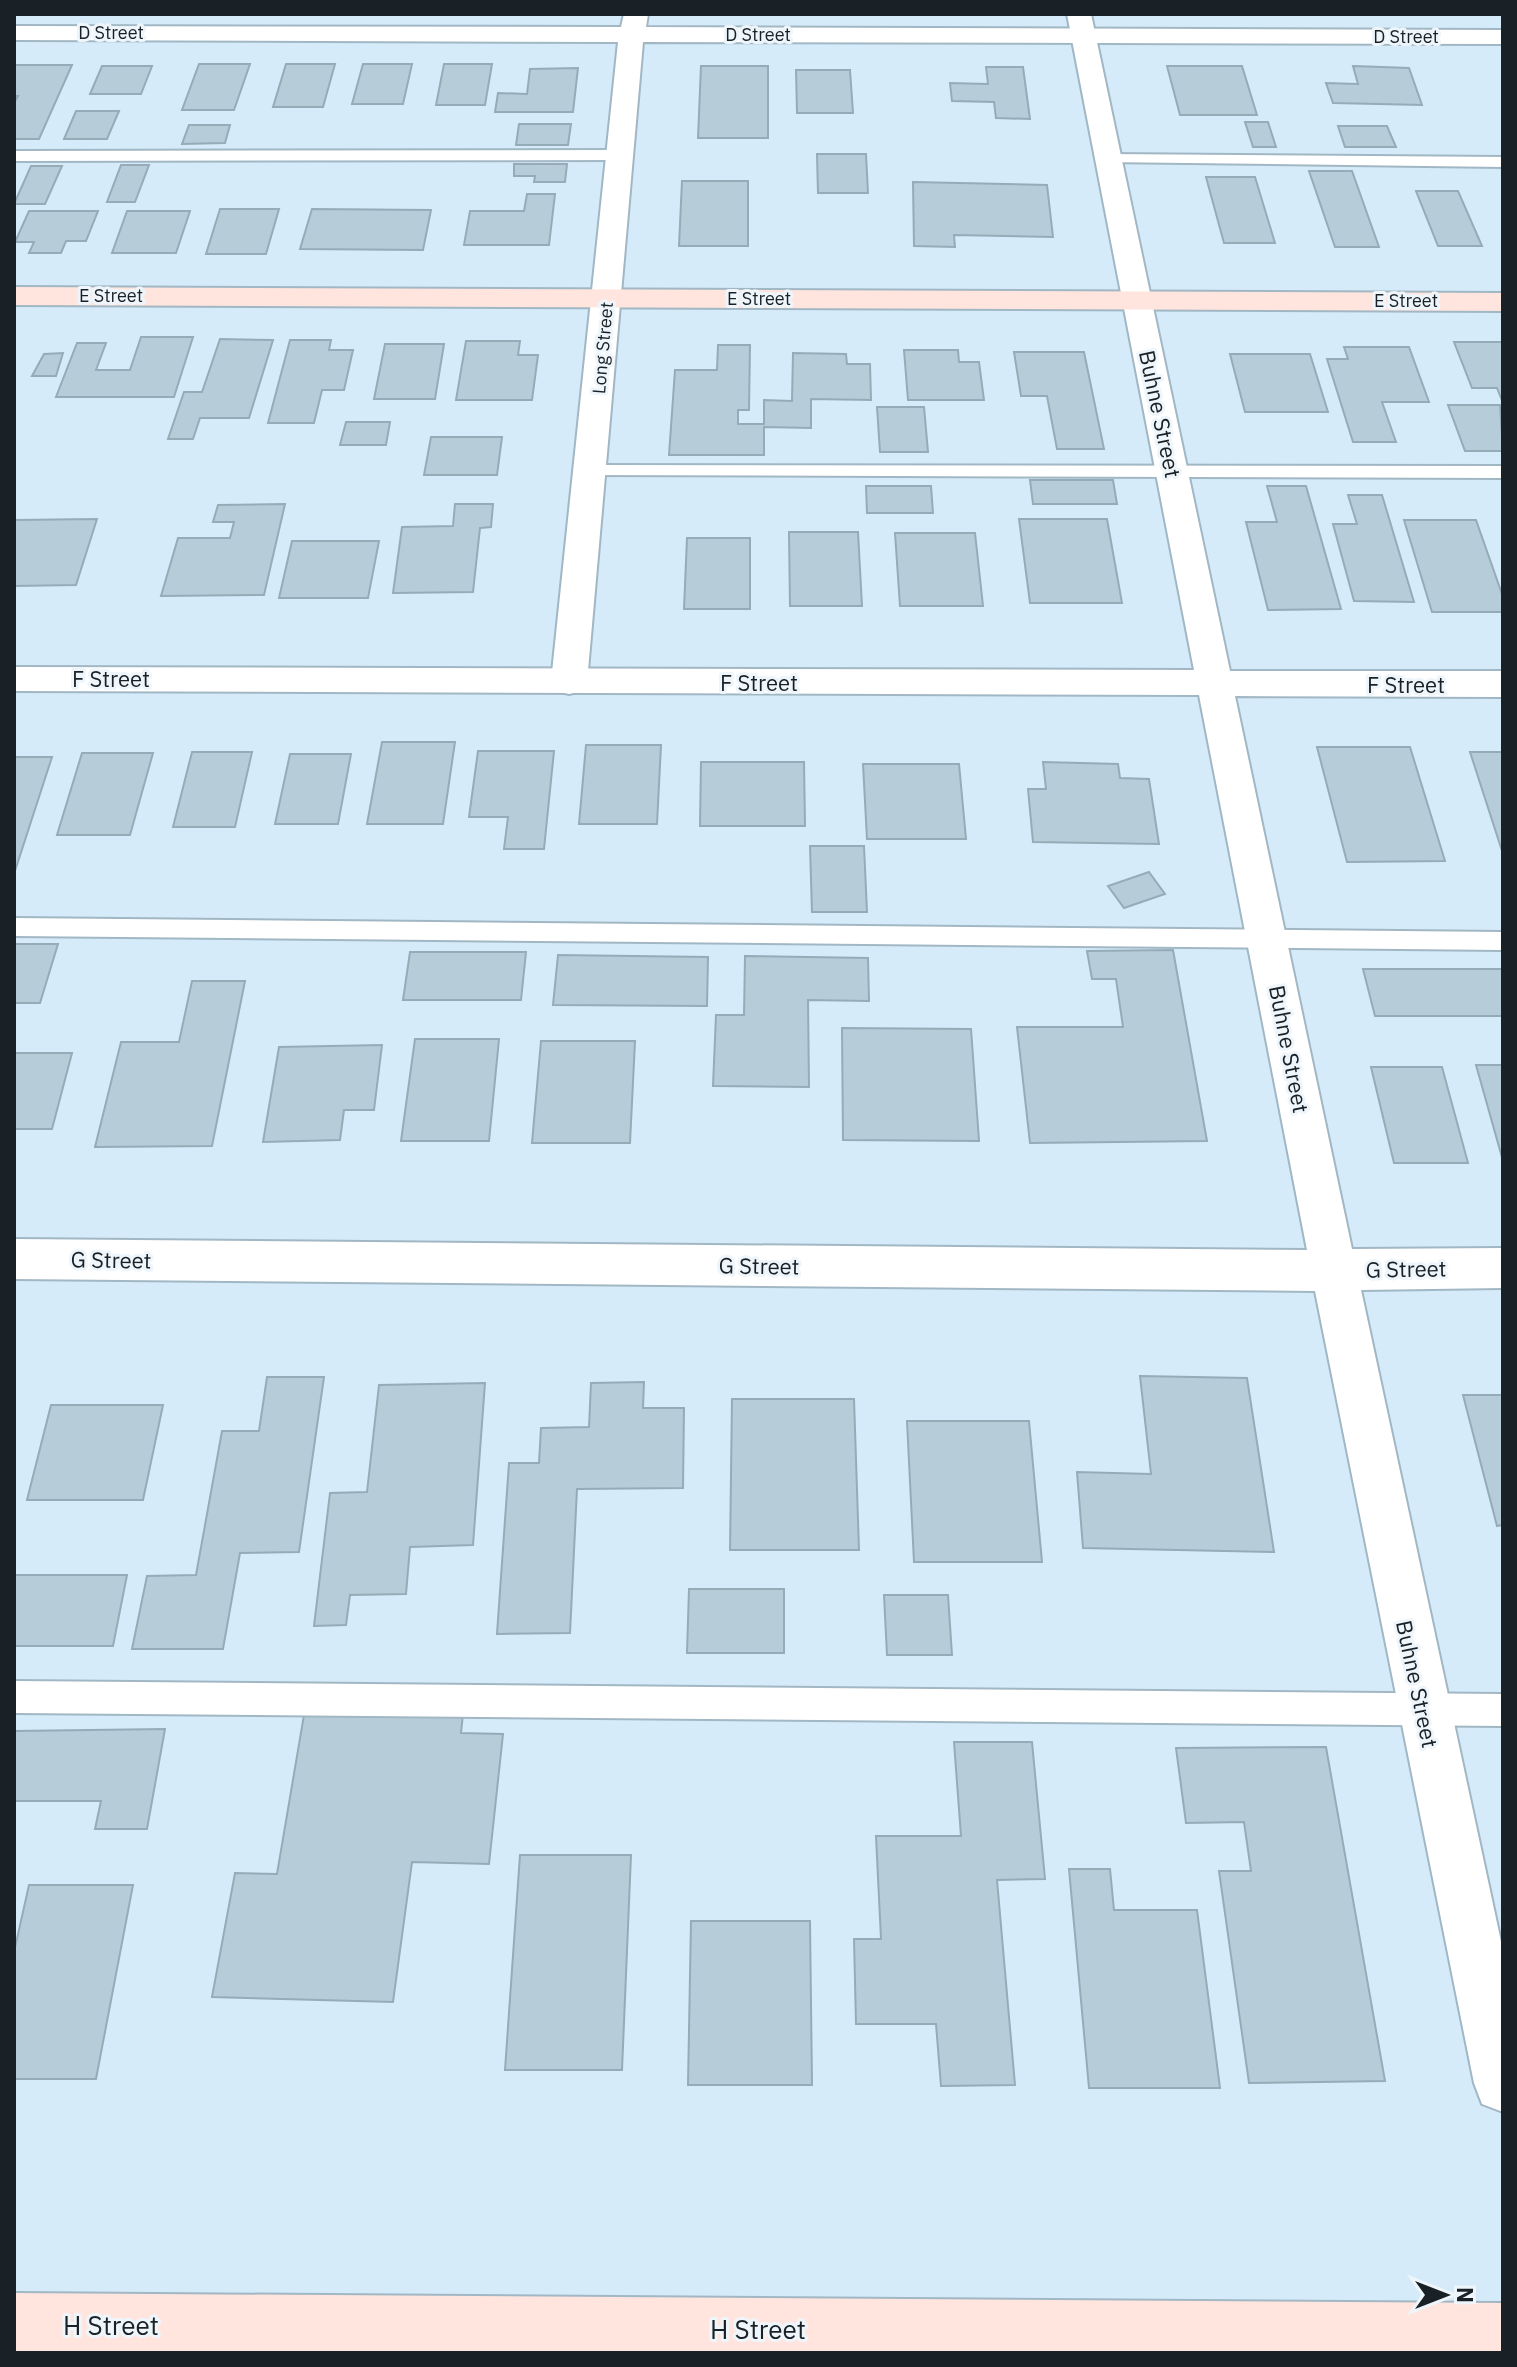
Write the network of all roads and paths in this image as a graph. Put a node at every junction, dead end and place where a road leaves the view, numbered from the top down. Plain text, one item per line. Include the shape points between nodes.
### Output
1 (634, 24) edge
2 (1081, 25) edge
3 (14, 33) edge
4 (1503, 37) edge
5 (620, 155) junction
6 (14, 156) edge
7 (1108, 159) junction
8 (1503, 162) edge
9 (14, 296) edge
10 (607, 298) junction
11 (1137, 300) junction
12 (1503, 302) edge
13 (1172, 470) junction
14 (590, 471) junction
15 (1503, 472) edge
16 (14, 679) edge
17 (569, 682) junction
18 (1217, 684) junction
19 (1503, 684) edge
20 (14, 927) edge
21 (1267, 941) junction
22 (1503, 941) edge
23 (14, 1259) edge
24 (1503, 1268) edge
25 (1333, 1270) junction
26 (14, 1697) edge
27 (1423, 1710) junction
28 (1503, 1710) edge
29 (1503, 2083) edge
30 (14, 2325) edge
31 (1503, 2335) edge

1 - 2 street, D Street
1 - 3 street, D Street
1 - 5 street, Long Street
2 - 4 street, D Street
2 - 7 street, Buhne Street
5 - 6 lane
5 - 10 street, Long Street
7 - 8 lane
7 - 11 street, Buhne Street
9 - 10 main road, E Street
10 - 11 main road, E Street
10 - 14 street, Long Street
11 - 12 main road, E Street
11 - 13 street, Buhne Street
13 - 14 lane
13 - 15 lane
13 - 18 street, Buhne Street
14 - 17 street, Long Street
16 - 17 street, F Street
17 - 18 street, F Street
18 - 19 street, F Street
18 - 21 street, Buhne Street
20 - 21 lane
21 - 22 lane
21 - 25 street, Buhne Street
23 - 25 street, G Street
24 - 25 street, G Street
25 - 27 street, Buhne Street
26 - 27 lane
27 - 28 lane
27 - 29 street, Buhne Street
30 - 31 main road, H Street

